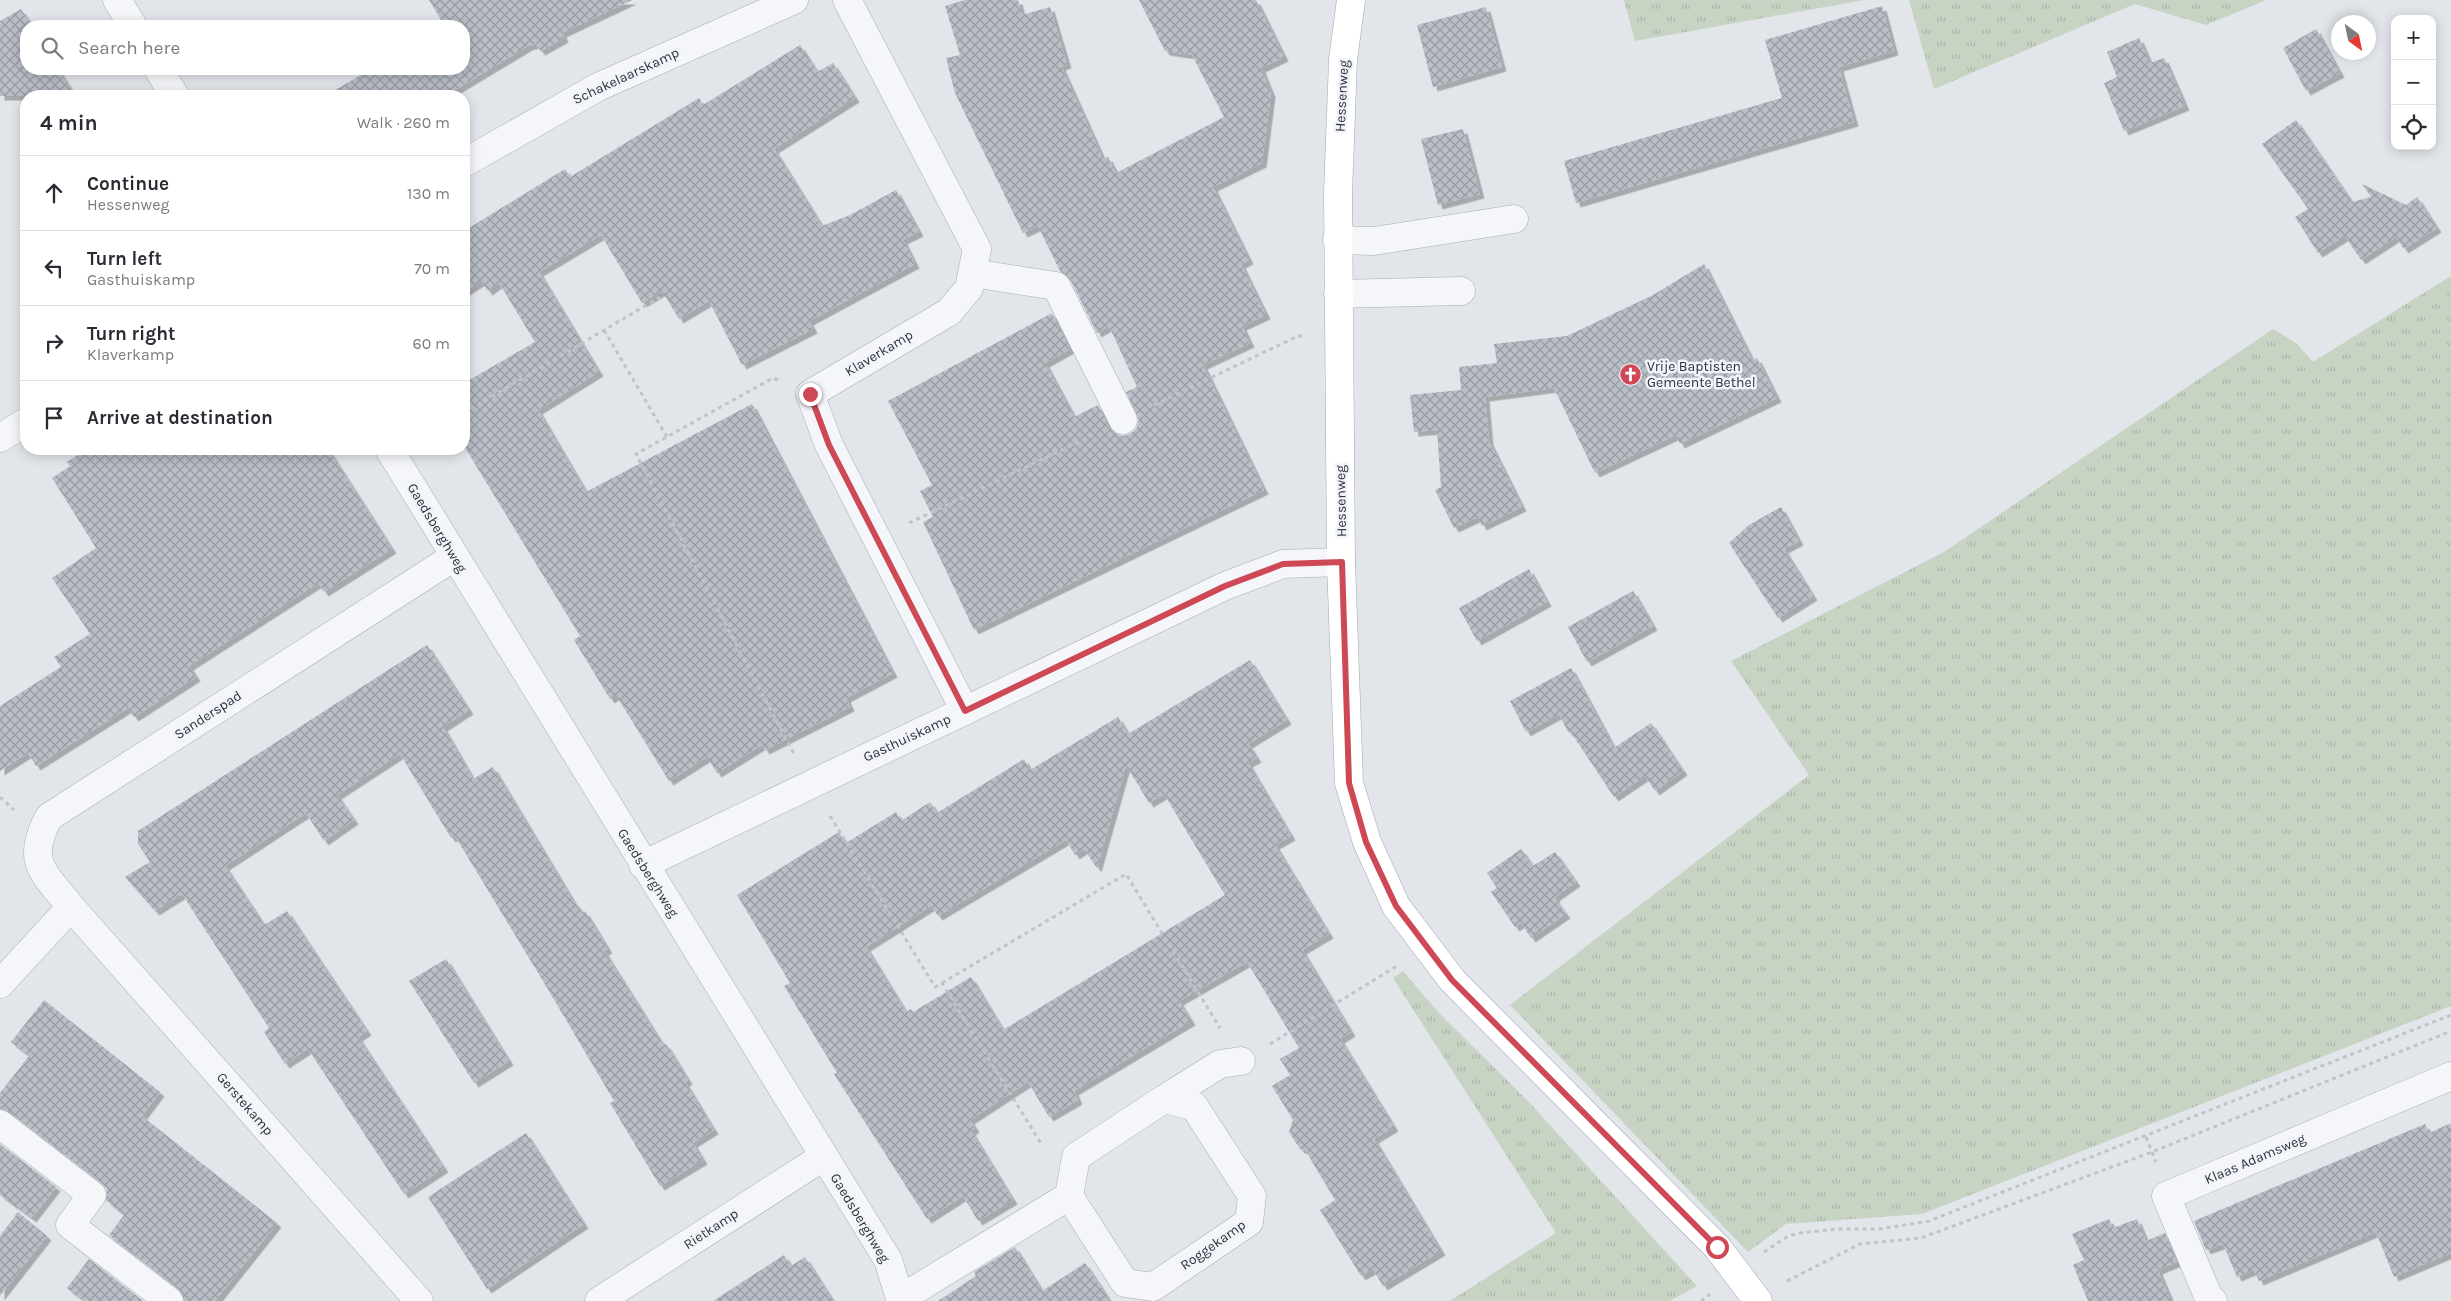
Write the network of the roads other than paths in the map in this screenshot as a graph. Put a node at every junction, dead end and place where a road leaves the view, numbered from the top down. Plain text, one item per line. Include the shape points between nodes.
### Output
1 (117, 0) edge
2 (794, 0) edge
3 (847, 0) edge
4 (1351, 0) edge
5 (129, 20) edge
6 (162, 75) edge
7 (171, 90) edge
8 (470, 160) edge
9 (1514, 219) dead end
10 (1337, 240) junction
11 (972, 273) junction
12 (1461, 291) dead end
13 (1338, 294) junction
14 (1123, 420) dead end
15 (20, 426) edge
16 (0, 438) edge
17 (393, 455) edge
18 (454, 557) junction
19 (1342, 562) junction
20 (965, 711) junction
21 (643, 865) junction
22 (71, 907) junction
23 (0, 984) edge
24 (1241, 1061) road end
25 (2451, 1076) edge
26 (1164, 1100) junction
27 (0, 1124) edge
28 (823, 1157) junction
29 (1069, 1196) junction
30 (901, 1300) edge
31 (169, 1301) edge
32 (419, 1301) edge
33 (599, 1301) edge
34 (1758, 1301) edge
35 (2213, 1301) edge

1 - 5 street
2 - 8 street, Schakelaarskamp via 598,87
3 - 11 street, Klaverkamp via 977,249
4 - 10 main road, Hessenweg via 1344,60
6 - 7 street
9 - 10 street via 1374,241
10 - 13 main road, Hessenweg
11 - 14 street via 1056,286
11 - 20 street, Klaverkamp via 969,288 949,312 811,393 829,445
12 - 13 street
13 - 19 main road, Hessenweg
15 - 16 street
17 - 18 street, Gaedsberghweg
18 - 21 street, Gaedsberghweg
18 - 22 street, Sanderspad via 50,817 40,835 36,852 42,870
19 - 20 street, Gasthuiskamp via 1283,564 1225,586
19 - 34 main road, Hessenweg via 1349,783 1366,842 1396,906 1452,980 1717,1247
20 - 21 street, Gasthuiskamp
21 - 28 street, Gaedsberghweg
22 - 23 street
22 - 32 street, Gerstekamp
24 - 26 street via 1220,1064
25 - 35 street, Klaas Adamsweg via 2166,1196 2208,1296
26 - 29 street via 1076,1157
26 - 29 street, Roggekamp via 1194,1106 1252,1196 1249,1222 1153,1287 1125,1283
27 - 31 street via 92,1196 70,1225
28 - 30 street, Gaedsberghweg via 888,1260
28 - 33 street, Rietkamp
29 - 30 street

